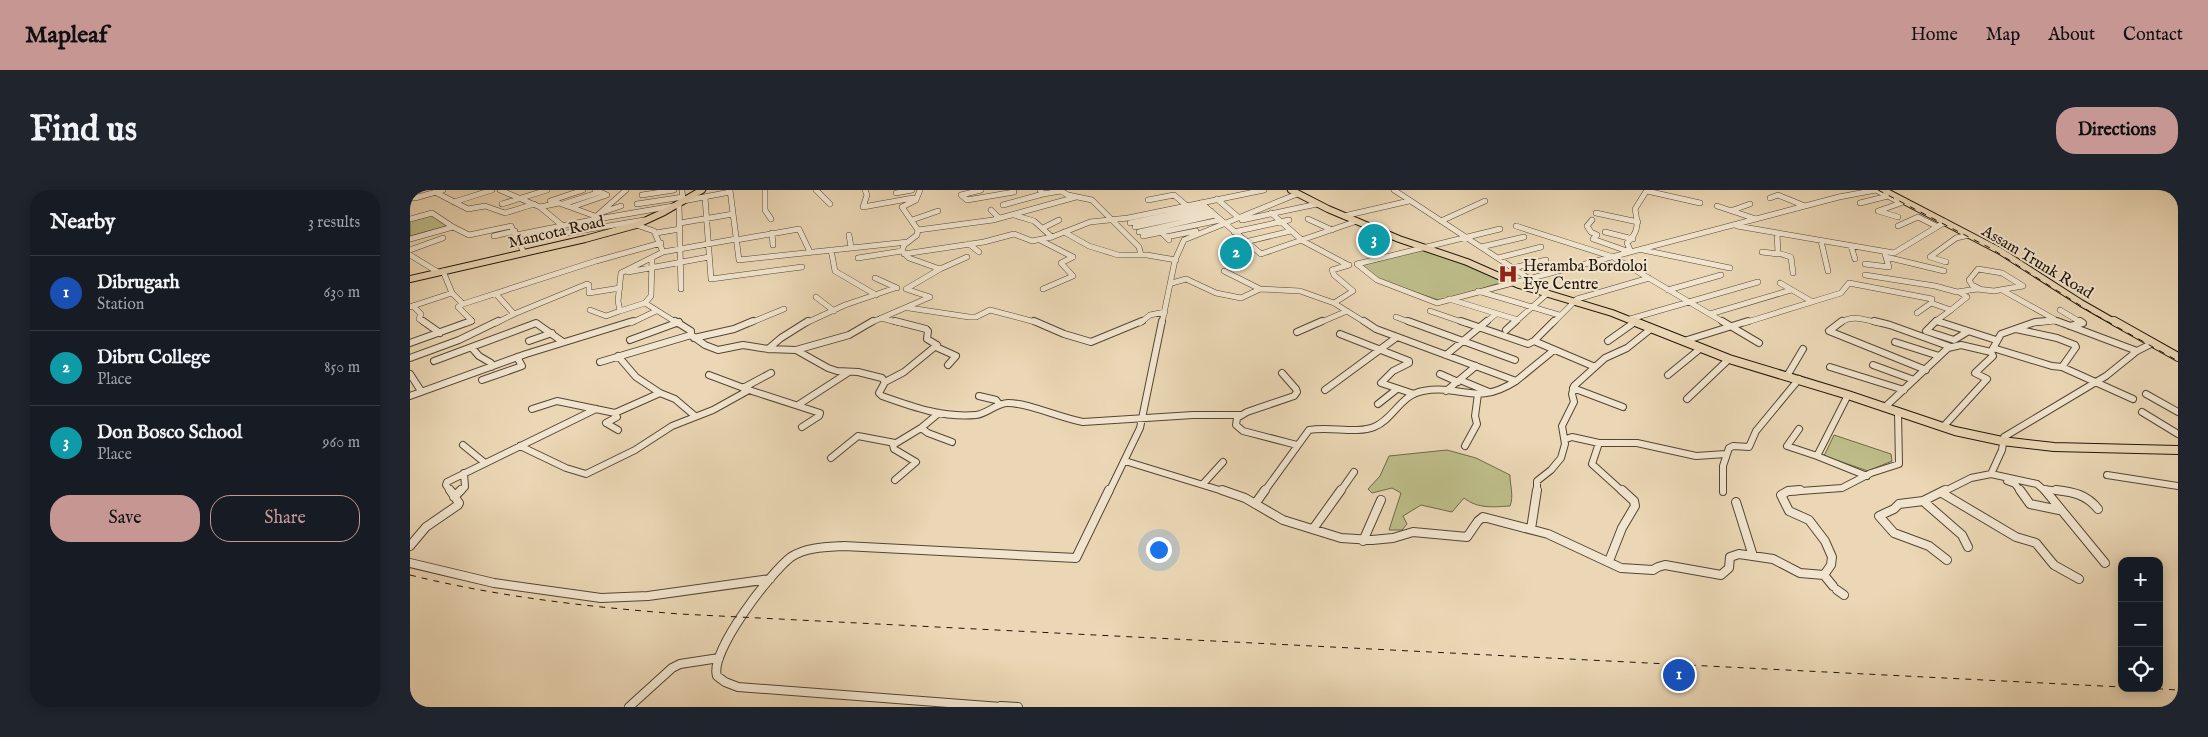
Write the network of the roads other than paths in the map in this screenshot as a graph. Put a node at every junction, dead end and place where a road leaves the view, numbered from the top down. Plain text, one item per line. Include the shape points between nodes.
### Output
1 (443, 190) edge
2 (492, 190) edge
3 (500, 190) edge
4 (547, 190) edge
5 (584, 190) edge
6 (626, 190) edge
7 (674, 190) edge
8 (682, 190) edge
9 (765, 190) edge
10 (816, 190) edge
11 (865, 190) edge
12 (912, 190) edge
13 (920, 190) edge
14 (981, 190) edge
15 (1264, 190) edge
16 (1405, 190) edge
17 (1876, 190) edge
18 (1882, 190) edge
19 (730, 191) edge
20 (1647, 191) edge
21 (435, 192) junction
22 (602, 192) edge
23 (1041, 192) edge
24 (1294, 192) edge
25 (1396, 192) edge
26 (703, 193) edge
27 (896, 193) dead end
28 (1015, 193) edge
29 (619, 195) junction
30 (642, 195) dead end
31 (1888, 196) junction
32 (410, 197) edge
33 (918, 197) junction
34 (1076, 197) junction
35 (521, 198) junction
36 (1770, 198) dead end
37 (1217, 199) junction
38 (1148, 200) dead end
39 (1409, 200) junction
40 (1485, 201) dead end
41 (454, 202) junction
42 (680, 202) junction
43 (557, 203) junction
44 (1201, 203) junction
45 (1700, 203) dead end
46 (1860, 203) dead end
47 (502, 204) dead end
48 (637, 204) dead end
49 (830, 204) dead end
50 (1002, 204) dead end
51 (1317, 204) junction
52 (1750, 204) dead end
53 (537, 205) junction
54 (621, 206) dead end
55 (1186, 206) junction
56 (1717, 206) dead end
57 (1805, 206) junction
58 (571, 208) junction
59 (1171, 209) junction
60 (991, 210) dead end
61 (1733, 210) junction
62 (938, 211) dead end
63 (1211, 211) junction
64 (1271, 213) junction
65 (1596, 213) dead end
66 (733, 214) junction
67 (1176, 214) junction
68 (1014, 215) junction
69 (1143, 215) junction
70 (595, 216) junction
71 (1344, 216) junction
72 (1238, 217) junction
73 (1898, 217) dead end
74 (706, 218) junction
75 (999, 218) junction
76 (410, 219) edge
77 (649, 219) junction
78 (771, 219) dead end
79 (1308, 219) dead end
80 (1756, 219) junction
81 (912, 220) junction
82 (1059, 220) dead end
83 (1110, 220) junction
84 (1183, 220) junction
85 (1289, 220) dead end
86 (1592, 220) dead end
87 (1357, 221) junction
88 (1441, 221) junction
89 (1150, 222) junction
90 (1222, 222) junction
91 (1281, 222) junction
92 (1638, 222) junction
93 (1945, 222) junction
94 (1130, 223) dead end
95 (1734, 224) junction
96 (561, 225) junction
97 (636, 225) junction
98 (680, 226) junction
99 (1191, 226) junction
100 (1516, 226) dead end
101 (1898, 226) dead end
102 (1936, 226) junction
103 (453, 227) junction
104 (1043, 228) junction
105 (1157, 228) junction
106 (1500, 229) dead end
107 (918, 230) junction
108 (1332, 230) junction
109 (1291, 231) junction
110 (572, 232) junction
111 (1064, 232) junction
112 (1162, 232) junction
113 (1198, 232) junction
114 (1234, 232) junction
115 (1605, 232) dead end
116 (516, 233) junction
117 (656, 233) junction
118 (772, 233) junction
119 (1777, 233) junction
120 (849, 235) dead end
121 (1969, 235) junction
122 (494, 236) dead end
123 (1143, 236) dead end
124 (1052, 237) junction
125 (1465, 237) junction
126 (1524, 237) dead end
127 (443, 238) dead end
128 (410, 239) edge
129 (585, 239) junction
130 (736, 239) junction
131 (1633, 239) junction
132 (1040, 240) junction
133 (1303, 240) junction
134 (519, 241) junction
135 (1821, 241) junction
136 (908, 242) junction
137 (1245, 242) junction
138 (661, 243) junction
139 (708, 244) junction
140 (970, 244) junction
141 (773, 245) dead end
142 (1851, 246) junction
143 (851, 247) junction
144 (1481, 247) junction
145 (1541, 247) dead end
146 (680, 248) junction
147 (1423, 248) junction
148 (410, 250) edge
149 (831, 250) junction
150 (1640, 250) junction
151 (663, 252) junction
152 (810, 252) junction
153 (903, 252) junction
154 (979, 252) dead end
155 (1631, 252) junction
156 (1762, 252) dead end
157 (524, 253) junction
158 (1778, 254) junction
159 (1885, 254) junction
160 (410, 255) edge
161 (1141, 255) junction
162 (709, 257) junction
163 (967, 257) dead end
164 (1612, 257) junction
165 (858, 258) dead end
166 (1498, 258) junction
167 (1855, 258) dead end
168 (652, 259) junction
169 (1176, 260) junction
170 (1546, 260) dead end
171 (681, 262) junction
172 (1946, 262) dead end
173 (1357, 264) junction
174 (1865, 264) dead end
175 (1348, 265) junction
176 (802, 267) dead end
177 (652, 268) junction
178 (1513, 268) junction
179 (1730, 268) dead end
180 (940, 269) junction
181 (1224, 271) dead end
182 (1828, 271) dead end
183 (1944, 271) dead end
184 (441, 272) junction
185 (622, 273) junction
186 (1792, 273) dead end
187 (1721, 275) dead end
188 (1865, 275) dead end
189 (875, 278) dead end
190 (896, 278) dead end
191 (1528, 278) junction
192 (1649, 278) junction
193 (410, 279) edge
194 (710, 279) junction
195 (1512, 282) junction
196 (1758, 282) dead end
197 (887, 283) junction
198 (1780, 283) dead end
199 (1172, 284) junction
200 (710, 286) dead end
201 (620, 288) junction
202 (895, 288) junction
203 (681, 289) dead end
204 (906, 289) junction
205 (1043, 289) dead end
206 (1260, 289) junction
207 (1980, 289) junction
208 (1668, 290) junction
209 (1791, 290) junction
210 (2002, 290) junction
211 (1478, 291) junction
212 (1959, 292) junction
213 (452, 293) junction
214 (1548, 293) junction
215 (496, 294) junction
216 (876, 295) junction
217 (816, 297) dead end
218 (1449, 299) junction
219 (1574, 301) junction
220 (1689, 301) junction
221 (1811, 301) junction
222 (645, 303) junction
223 (1334, 303) junction
224 (1931, 303) junction
225 (463, 304) junction
226 (412, 307) edge
227 (1532, 307) junction
228 (909, 308) junction
229 (784, 309) dead end
230 (590, 310) dead end
231 (1951, 310) junction
232 (2060, 310) dead end
233 (620, 311) junction
234 (656, 311) junction
235 (834, 311) junction
236 (1347, 311) junction
237 (1430, 311) dead end
238 (1165, 312) junction
239 (1917, 313) dead end
240 (514, 314) junction
241 (1496, 314) junction
242 (1710, 314) junction
243 (1559, 315) junction
244 (1396, 317) dead end
245 (881, 318) junction
246 (1518, 320) junction
247 (1631, 320) junction
248 (2056, 320) junction
249 (1936, 321) junction
250 (679, 322) junction
251 (1731, 326) junction
252 (2070, 326) junction
253 (1477, 328) junction
254 (1652, 328) junction
255 (2016, 329) junction
256 (1506, 330) dead end
257 (1297, 332) dead end
258 (1967, 332) junction
259 (440, 333) junction
260 (552, 334) junction
261 (1340, 334) dead end
262 (693, 337) junction
263 (1397, 337) junction
264 (630, 340) dead end
265 (1996, 340) junction
266 (529, 341) dead end
267 (1462, 341) junction
268 (1534, 341) junction
269 (1608, 341) dead end
270 (1684, 341) junction
271 (563, 342) junction
272 (1895, 342) dead end
273 (410, 343) edge
274 (1759, 343) dead end
275 (2153, 344) junction
276 (936, 347) junction
277 (1951, 347) junction
278 (472, 348) junction
279 (1701, 348) junction
280 (1803, 348) dead end
281 (768, 349) junction
282 (796, 350) junction
283 (1380, 350) junction
284 (1554, 350) junction
285 (1992, 350) junction
286 (2137, 351) junction
287 (1446, 355) junction
288 (618, 356) junction
289 (1939, 356) junction
290 (517, 357) junction
291 (2178, 357) edge
292 (410, 358) edge
293 (1515, 360) dead end
294 (1729, 360) junction
295 (434, 361) dead end
296 (600, 362) dead end
297 (948, 365) dead end
298 (1873, 365) dead end
299 (1476, 366) junction
300 (1830, 366) dead end
301 (491, 367) junction
302 (1594, 367) junction
303 (2062, 367) junction
304 (1926, 370) junction
305 (849, 372) junction
306 (771, 373) dead end
307 (1282, 373) dead end
308 (410, 374) edge
309 (1440, 374) dead end
310 (709, 375) dead end
311 (1668, 375) dead end
312 (1787, 376) junction
313 (1799, 379) junction
314 (482, 380) dead end
315 (1914, 380) junction
316 (1459, 381) junction
317 (1516, 381) junction
318 (885, 382) junction
319 (2097, 382) junction
320 (1574, 388) junction
321 (746, 389) junction
322 (1397, 389) junction
323 (1325, 390) dead end
324 (1904, 390) junction
325 (421, 391) junction
326 (1446, 391) junction
327 (660, 393) junction
328 (1492, 393) junction
329 (1414, 394) junction
330 (1478, 394) junction
331 (2146, 394) dead end
332 (1848, 395) junction
333 (410, 396) edge
334 (979, 396) dead end
335 (1687, 399) dead end
336 (2133, 399) dead end
337 (1000, 404) junction
338 (1378, 404) dead end
339 (798, 405) junction
340 (1623, 406) dead end
341 (596, 408) junction
342 (1885, 408) junction
343 (532, 409) dead end
344 (1898, 412) junction
345 (2142, 412) dead end
346 (2178, 412) edge
347 (615, 413) junction
348 (939, 413) junction
349 (1242, 415) junction
350 (695, 416) junction
351 (1143, 418) junction
352 (802, 427) dead end
353 (921, 428) junction
354 (1943, 428) junction
355 (1799, 429) dead end
356 (618, 430) dead end
357 (2177, 433) edge
358 (1566, 439) junction
359 (2002, 441) junction
360 (952, 442) dead end
361 (894, 443) junction
362 (1599, 444) junction
363 (463, 445) dead end
364 (1297, 445) junction
365 (520, 446) junction
366 (1465, 446) dead end
367 (2178, 450) edge
368 (1726, 454) junction
369 (1817, 456) junction
370 (831, 458) dead end
371 (1125, 461) junction
372 (1223, 462) dead end
373 (485, 463) junction
374 (1354, 472) dead end
375 (464, 474) junction
376 (1993, 474) junction
377 (2107, 475) dead end
378 (1867, 476) junction
379 (895, 480) dead end
380 (1204, 484) junction
381 (2178, 486) edge
382 (2043, 489) junction
383 (1723, 492) dead end
384 (1942, 493) junction
385 (454, 498) junction
386 (1381, 500) dead end
387 (1923, 501) junction
388 (1736, 502) dead end
389 (1255, 504) junction
390 (2098, 509) dead end
391 (2059, 510) junction
392 (1313, 529) junction
393 (1531, 529) junction
394 (1364, 541) junction
395 (410, 546) edge
396 (1968, 547) dead end
397 (1753, 556) junction
398 (1947, 560) dead end
399 (1609, 561) junction
400 (2105, 562) dead end
401 (410, 563) edge
402 (1824, 575) junction
403 (770, 579) junction
404 (2079, 579) dead end
405 (1838, 591) dead end
406 (719, 658) junction
407 (629, 707) edge
408 (1001, 707) edge
409 (1018, 707) edge

1 - 21 street
2 - 41 street
3 - 35 street
4 - 35 street
5 - 43 street
6 - 29 street
7 - 30 street
8 - 42 street
9 - 78 street via 765,210
10 - 49 street
11 - 33 street via 867,195 863,207
12 - 27 street
13 - 33 street
14 - 28 street via 960,195 967,200
15 - 37 street
16 - 25 street
17 - 31 street
17 - 57 street
18 - 93 main road, Assam Trunk Road
19 - 26 street
19 - 66 street
20 - 45 street
20 - 92 street via 1635,209
21 - 32 street
21 - 41 street
22 - 29 street
22 - 43 street
22 - 58 street
23 - 34 street via 1061,191
23 - 50 street
24 - 51 main road
24 - 72 street
25 - 39 street
26 - 42 main road, Mancota Road
26 - 74 street
29 - 70 street
31 - 46 street
31 - 73 street via 1901,203 1878,210
33 - 81 street via 902,207
34 - 68 street
34 - 83 street via 1092,200
35 - 47 street
35 - 53 street
36 - 57 street via 1779,196
37 - 44 street
37 - 72 street
38 - 55 street via 1175,196
39 - 71 street
39 - 88 street
40 - 88 street
41 - 53 street via 467,209 485,206 505,213
42 - 48 street
42 - 70 street
42 - 77 main road, Mancota Road
42 - 98 street
43 - 53 street
43 - 58 street
44 - 55 street
44 - 63 street
51 - 64 street
51 - 71 main road
52 - 61 street
53 - 96 street
54 - 70 street
55 - 59 street
56 - 61 street
57 - 80 street
58 - 70 street
59 - 67 street
59 - 69 street
60 - 75 street
61 - 80 street
62 - 81 street
63 - 67 street
63 - 84 street
63 - 90 street
64 - 90 street
64 - 91 street
65 - 92 street
66 - 74 street
66 - 130 street
67 - 84 street
67 - 89 street
68 - 75 street
68 - 104 street via 1034,221
69 - 83 street
69 - 89 street
70 - 96 street
71 - 87 main road
72 - 90 street
74 - 98 street
74 - 139 street
75 - 107 street
76 - 103 street via 432,213
77 - 97 main road, Mancota Road
77 - 110 street
79 - 108 street
80 - 95 street
81 - 107 street
82 - 104 street
83 - 111 street via 1090,222
83 - 161 street via 1139,247
84 - 89 street
84 - 99 street
84 - 105 street
85 - 91 street
86 - 155 street via 1587,226 1597,235 1593,240
87 - 108 street
87 - 147 main road
88 - 125 street
89 - 94 street
89 - 105 street
89 - 105 street via 1137,230
90 - 99 street
90 - 113 street
90 - 114 street
91 - 109 street
91 - 114 street
92 - 131 street
93 - 102 street
93 - 121 main road, Assam Trunk Road
95 - 119 street
95 - 150 street
96 - 110 street
96 - 116 street
97 - 117 street
97 - 129 main road, Mancota Road
98 - 117 street
98 - 146 street
99 - 112 street
99 - 113 street
100 - 164 street
101 - 102 street via 1918,217
102 - 159 street via 1895,252
103 - 116 street via 469,235 510,226
103 - 128 street
104 - 124 street
105 - 112 street
106 - 125 street
107 - 136 street via 917,236
108 - 133 street
109 - 133 street
109 - 137 street
110 - 129 street
110 - 134 street
111 - 124 street
111 - 161 street via 1096,249 1120,255
112 - 113 street via 1167,238
112 - 123 street
113 - 169 street via 1181,244
114 - 137 street
115 - 131 street
116 - 122 street
116 - 134 street
117 - 138 street
118 - 130 street
118 - 141 street
118 - 152 street via 800,229
119 - 135 street
119 - 158 street
120 - 143 street
121 - 172 street via 1956,238 1930,257
121 - 275 main road, Assam Trunk Road
124 - 132 street
125 - 144 street
125 - 147 street
126 - 144 street
127 - 148 street
129 - 157 main road, Mancota Road
130 - 139 street
130 - 152 street via 740,260
131 - 155 street via 1627,243
132 - 140 street via 1028,241 1012,235
132 - 205 street via 1073,257 1060,264 1072,276
133 - 137 street via 1263,254
133 - 175 street
134 - 157 street
135 - 142 street
135 - 182 street
136 - 143 street
136 - 153 street
138 - 151 street
138 - 215 street via 596,260
139 - 146 street
139 - 162 street
140 - 153 street
140 - 154 street
142 - 159 street
142 - 167 street
143 - 149 street
144 - 166 street
145 - 166 street
146 - 151 street
146 - 171 street
147 - 173 street
147 - 195 main road via 1475,265
149 - 152 street
149 - 216 street via 835,271
150 - 155 street
150 - 179 street
151 - 168 street
153 - 165 street
153 - 180 street via 909,258
155 - 164 street
156 - 158 street
157 - 184 main road, Mancota Road
158 - 186 street via 1791,257
159 - 174 street via 1889,267
159 - 183 street
160 - 184 street
161 - 169 street
162 - 171 street
162 - 194 street
163 - 180 street
164 - 191 street
164 - 192 street
166 - 178 street
168 - 177 street
168 - 185 street
169 - 199 street
170 - 178 street
171 - 177 street
171 - 203 street
173 - 175 street
173 - 218 street via 1377,280 1437,303
175 - 223 street via 1332,270 1353,291
176 - 194 street
177 - 185 street
177 - 222 street via 650,296
178 - 191 street
180 - 204 street
181 - 206 street
184 - 193 main road, Mancota Road
184 - 213 street
185 - 201 street
187 - 208 street
188 - 212 street
189 - 197 street
190 - 197 street
191 - 195 street
192 - 208 street
192 - 219 street
194 - 200 street
195 - 211 street
195 - 214 main road
196 - 220 street
197 - 202 street
198 - 209 street
199 - 206 street via 1186,279 1216,293 1241,298
199 - 238 street
201 - 233 street
201 - 240 street via 589,293 587,284
202 - 204 street
202 - 216 street
204 - 228 street via 930,298
206 - 223 street via 1300,291
207 - 210 street
207 - 210 street via 1969,280 1974,272 1982,269 2005,274 2023,286
207 - 212 street
208 - 220 street
209 - 221 street
209 - 242 street
210 - 248 street
211 - 218 street
211 - 227 street
212 - 231 street via 1967,297
213 - 225 street
213 - 226 street
214 - 219 main road
214 - 227 street
215 - 225 street
215 - 240 street
216 - 235 street
217 - 235 street
218 - 241 street
219 - 243 street
219 - 247 main road
220 - 242 street
220 - 247 street
221 - 224 street via 1841,293 1849,282 1928,298
221 - 251 street
222 - 233 street
222 - 234 street
223 - 236 street
224 - 231 street
224 - 239 street
225 - 259 street via 458,307 472,320
226 - 259 street via 421,314 419,319
227 - 243 street
227 - 246 street
228 - 238 street via 969,317 990,310 1044,324 1091,342 1140,323 1150,315
228 - 245 street
229 - 262 street via 734,329
230 - 233 street via 606,316
231 - 249 street
232 - 252 street via 2082,323
234 - 250 street
234 - 271 street via 630,323
235 - 281 street via 799,326 777,339
236 - 257 street
236 - 263 street
237 - 253 street
238 - 351 street
240 - 292 street via 459,340
241 - 246 street
241 - 253 street
242 - 251 street
243 - 268 street
244 - 267 street
245 - 276 street via 926,328 927,340 937,344
245 - 282 street via 849,335
246 - 256 street
247 - 254 main road
247 - 269 street via 1632,324
248 - 252 street
248 - 255 street via 2035,322
249 - 258 street
249 - 258 street via 1926,331 1954,340
250 - 262 street via 691,331
250 - 264 street
251 - 270 street
251 - 274 street
252 - 286 street
253 - 267 street
253 - 268 street via 1524,344
254 - 270 main road
254 - 302 street via 1627,348
255 - 265 street via 2000,334
255 - 303 street via 2075,345
258 - 265 street
259 - 273 street
260 - 266 street
260 - 271 street
260 - 278 street via 540,325 532,324
261 - 283 street
262 - 281 street via 713,349 743,345
262 - 288 street
263 - 283 street
263 - 287 street
265 - 285 street
267 - 287 street
267 - 293 street
268 - 284 street
270 - 279 main road
271 - 290 street
272 - 289 street
275 - 286 street
275 - 291 main road, Assam Trunk Road
276 - 297 street via 956,356
276 - 318 street via 904,372
277 - 285 street via 1960,345
277 - 289 street
277 - 304 street via 1890,325 1853,317 1829,331
278 - 295 street
278 - 301 street via 491,363
279 - 294 main road
279 - 311 street
280 - 312 street
281 - 282 street
282 - 305 street via 828,368
283 - 322 street via 1410,362 1381,383
283 - 323 street
284 - 302 street
284 - 317 street via 1532,372
285 - 303 street
285 - 354 street via 1993,356 1975,373 1988,379
286 - 319 street
287 - 299 street
288 - 296 street
288 - 327 street via 636,377
289 - 304 street
290 - 301 street
290 - 314 street via 522,366
294 - 312 main road
294 - 335 street
298 - 315 street
299 - 316 street
299 - 317 street
300 - 324 street
301 - 325 street
302 - 320 street
303 - 319 street
304 - 315 street
305 - 318 street via 882,378
305 - 339 street
306 - 321 street
307 - 349 street via 1283,378 1296,389 1294,396
308 - 325 street
309 - 316 street
310 - 321 street
312 - 313 main road
313 - 332 main road
313 - 368 street via 1756,431 1749,446 1744,449 1731,447
315 - 324 street
316 - 326 street
316 - 328 street
317 - 328 street
318 - 348 street via 879,393 882,396 920,410
319 - 336 street
319 - 359 street via 2032,419
320 - 340 street
320 - 358 street via 1574,402 1562,426
321 - 339 street
321 - 350 street via 713,410
322 - 329 street
322 - 338 street
324 - 342 street
325 - 333 street
326 - 329 street
326 - 330 street
327 - 347 street
327 - 350 street via 675,399
328 - 330 street
329 - 364 street via 1375,427 1316,428 1309,430
330 - 366 street via 1477,424
331 - 346 street
332 - 342 main road
332 - 369 street
334 - 337 street via 994,399
337 - 348 street via 978,415
337 - 351 street via 1021,405 1083,422
339 - 352 street via 820,413
341 - 343 street via 557,401
341 - 347 street
341 - 365 street
342 - 344 main road
344 - 354 main road
344 - 378 street via 1899,464
345 - 357 street
347 - 356 street via 617,417 606,423
348 - 353 street
349 - 351 street
349 - 364 street via 1237,418 1236,425 1243,432
350 - 365 street via 586,474
351 - 371 street
353 - 360 street
353 - 361 street
354 - 359 main road
355 - 369 street via 1787,446
358 - 362 street via 1572,437
358 - 393 street via 1565,452 1552,471 1537,481
359 - 367 main road via 2079,449
359 - 376 street
361 - 370 street via 858,436
361 - 379 street via 894,449 916,462
362 - 368 street via 1637,443 1696,456
362 - 399 street via 1592,464 1634,501 1635,506
363 - 373 street
364 - 389 street
365 - 373 street
368 - 383 street
369 - 378 street
371 - 380 street
371 - 403 street via 1076,558 826,547 794,556
372 - 380 street
373 - 375 street
374 - 392 street
375 - 385 street via 465,487
375 - 385 street via 446,484
376 - 382 street via 2037,484
376 - 384 street via 1971,478
376 - 391 street via 2016,484 2030,504
377 - 381 street
378 - 402 street via 1842,488 1788,491 1781,495 1786,509 1809,520 1832,554 1833,559
380 - 389 street
382 - 390 street via 2084,495
382 - 391 street
384 - 387 street
384 - 404 street via 2016,537 2036,543 2054,565
385 - 395 street via 458,505 426,526
386 - 394 street
387 - 396 street via 1958,531
387 - 398 street via 1899,504 1881,513 1880,519 1894,533 1929,546
388 - 397 street
389 - 392 street via 1277,518
391 - 400 street
392 - 394 street
393 - 394 street via 1483,517 1467,537 1413,532
393 - 399 street
397 - 399 street via 1732,555 1728,572 1717,576 1666,565 1653,570 1621,568
397 - 402 street via 1776,560 1800,573
401 - 403 street via 494,583 601,598 648,596
402 - 405 street
403 - 406 street via 725,641
406 - 407 street via 672,668
406 - 408 street via 718,678 738,687
408 - 409 street

